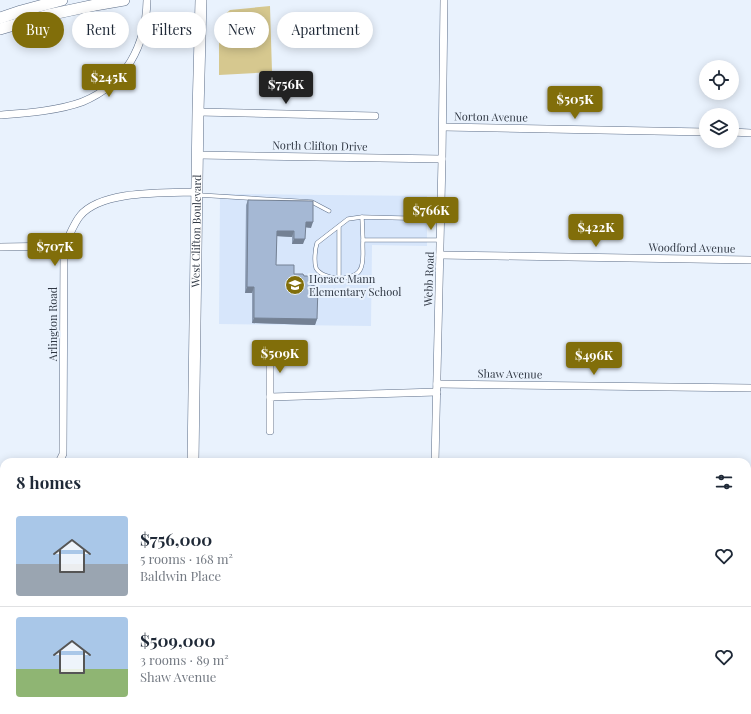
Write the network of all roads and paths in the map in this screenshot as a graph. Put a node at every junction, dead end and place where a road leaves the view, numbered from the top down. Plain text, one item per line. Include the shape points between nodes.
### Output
1 (62, 0) edge
2 (124, 0) edge
3 (147, 0) edge
4 (201, 0) edge
5 (444, 0) edge
6 (0, 18) edge
7 (0, 29) edge
8 (198, 112) junction
9 (0, 115) edge
10 (375, 116) dead end
11 (443, 127) junction
12 (699, 132) edge
13 (739, 132) edge
14 (751, 133) edge
15 (198, 155) junction
16 (442, 159) junction
17 (197, 193) junction
18 (329, 211) dead end
19 (362, 217) junction
20 (441, 219) junction
21 (339, 227) junction
22 (363, 240) junction
23 (441, 240) junction
24 (64, 246) junction
25 (0, 247) edge
26 (440, 255) junction
27 (751, 260) edge
28 (339, 278) junction
29 (270, 350) dead end
30 (437, 384) junction
31 (751, 388) edge
32 (437, 392) junction
33 (270, 397) junction
34 (270, 431) dead end
35 (61, 458) edge
36 (193, 458) edge
37 (436, 458) edge

1 - 6 main road
2 - 7 main road via 48,15
3 - 9 street via 144,29 132,62 101,92 82,102 66,106 32,113
4 - 8 main road, West Clifton Boulevard
5 - 11 street, Webb Road
8 - 10 street
8 - 15 main road, West Clifton Boulevard
11 - 12 street, Norton Avenue
11 - 16 street, Webb Road
13 - 14 street
15 - 16 street, North Clifton Drive
15 - 17 main road, West Clifton Boulevard
16 - 20 street, Webb Road
17 - 18 lane via 312,202
17 - 24 street, Arlington Road via 131,195 95,203 79,216
17 - 36 main road, West Clifton Boulevard
19 - 20 lane
19 - 21 lane via 348,220
19 - 22 lane
20 - 23 street, Webb Road
21 - 28 lane
21 - 28 lane via 317,243 316,266 325,276
22 - 23 lane
22 - 28 lane via 361,268 358,273 351,277
23 - 26 street, Webb Road
24 - 25 street
24 - 35 street, Arlington Road
26 - 27 street, Woodford Avenue
26 - 30 street, Webb Road
29 - 33 street
30 - 31 street, Shaw Avenue
30 - 32 street, Webb Road
32 - 33 street
32 - 37 street, Webb Road
33 - 34 street

